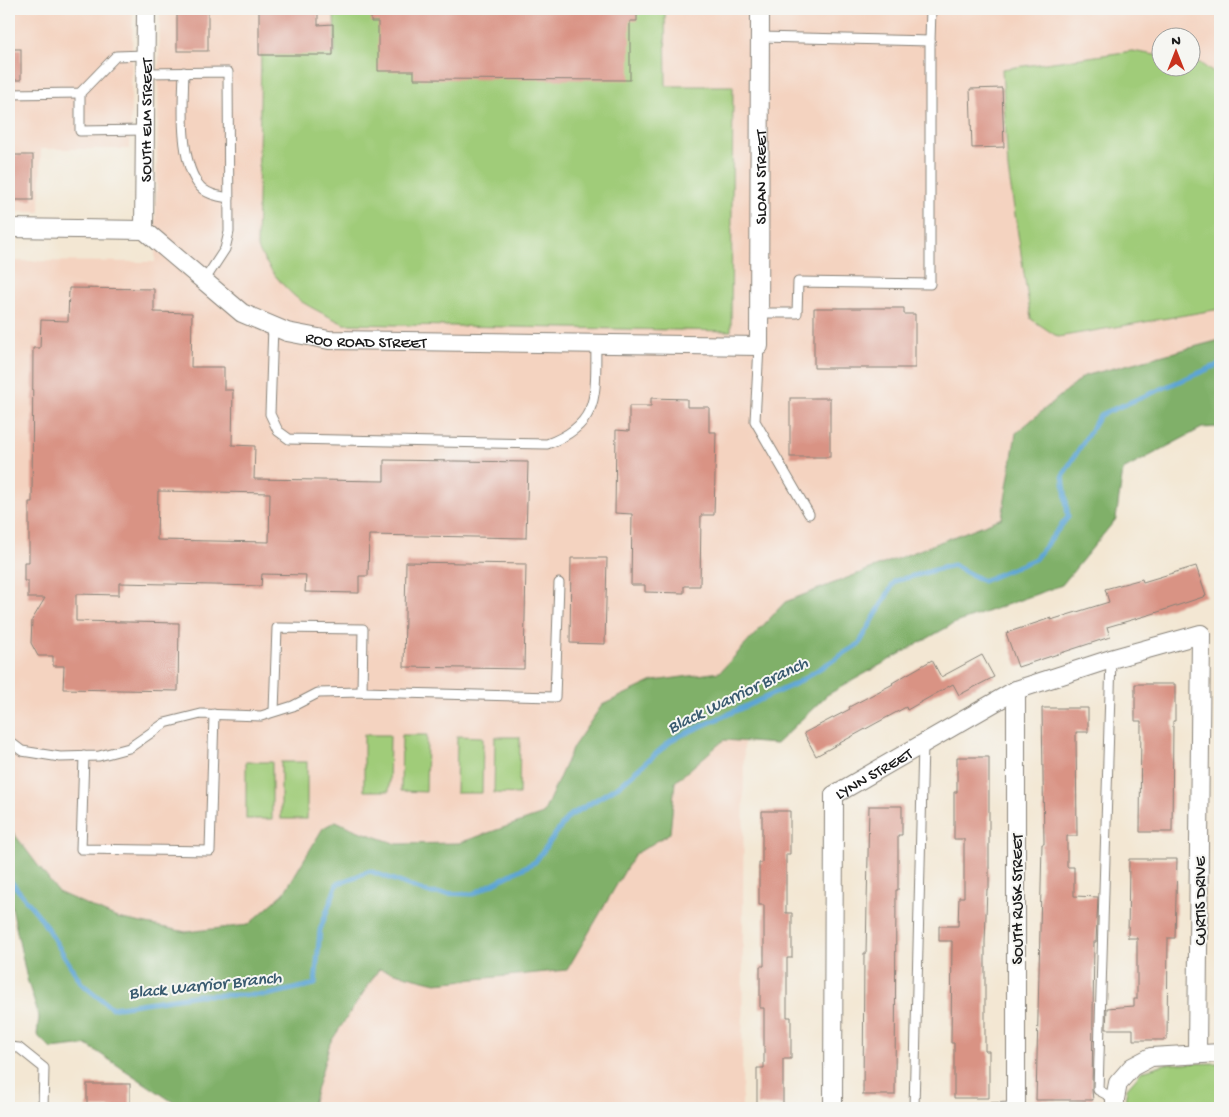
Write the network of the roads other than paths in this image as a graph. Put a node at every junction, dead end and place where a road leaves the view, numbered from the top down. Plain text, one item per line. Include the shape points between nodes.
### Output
1 (146, 9) edge
2 (760, 9) edge
3 (931, 9) edge
4 (760, 38) junction
5 (930, 41) junction
6 (145, 54) junction
7 (184, 72) junction
8 (146, 73) junction
9 (80, 93) junction
10 (9, 94) edge
11 (146, 130) junction
12 (229, 198) junction
13 (9, 228) edge
14 (144, 230) junction
15 (204, 281) junction
16 (759, 313) junction
17 (273, 326) junction
18 (596, 343) junction
19 (759, 346) junction
20 (809, 514) dead end
21 (558, 583) dead end
22 (1201, 634) joint
23 (1111, 659) junction
24 (1016, 690) junction
25 (362, 692) junction
26 (274, 711) junction
27 (214, 714) junction
28 (9, 741) edge
29 (923, 744) junction
30 (84, 756) junction
31 (9, 1048) edge
32 (1197, 1053) junction
33 (1220, 1053) edge
34 (1115, 1104) edge
35 (43, 1108) edge
36 (833, 1108) edge
37 (914, 1108) edge
38 (978, 1108) edge
39 (1016, 1108) edge

1 - 6 street, SOUTH ELM STREET
2 - 4 street, SLOAN STREET
3 - 5 lane
4 - 5 lane
4 - 16 street, SLOAN STREET
5 - 16 lane via 930,284 798,282 798,313
6 - 8 street, SOUTH ELM STREET
6 - 9 lane via 116,56
7 - 8 lane
7 - 12 lane via 184,131 192,171 205,190
7 - 12 lane via 228,72
8 - 11 street, SOUTH ELM STREET
9 - 10 lane
9 - 11 lane via 80,131
11 - 14 street, SOUTH ELM STREET
12 - 15 lane via 229,232 225,249
13 - 14 street
14 - 15 street, ROO ROAD STREET
15 - 17 street, ROO ROAD STREET via 242,313
16 - 19 street, SLOAN STREET
17 - 18 street, ROO ROAD STREET via 329,340
17 - 18 lane via 270,414 278,431 289,439 548,444 578,428 588,414 595,398
18 - 19 street, ROO ROAD STREET
19 - 20 lane via 755,421
21 - 25 lane via 555,697
22 - 23 street, LYNN STREET
22 - 32 street, CURTIS DRIVE
23 - 24 street, LYNN STREET
23 - 34 lane via 1098,1090
24 - 29 street, LYNN STREET
24 - 39 street, SOUTH RUSK STREET
25 - 26 lane via 318,693 293,706
25 - 26 lane via 363,629 276,628
26 - 27 lane via 261,716
27 - 30 lane via 165,723 129,748
27 - 30 lane via 210,851 81,848
28 - 30 lane via 22,751 60,757
29 - 36 street, LYNN STREET via 834,795
29 - 37 lane
31 - 35 lane via 19,1048 44,1068
32 - 33 street
32 - 34 street via 1151,1057 1132,1067 1118,1083
38 - 39 lane

